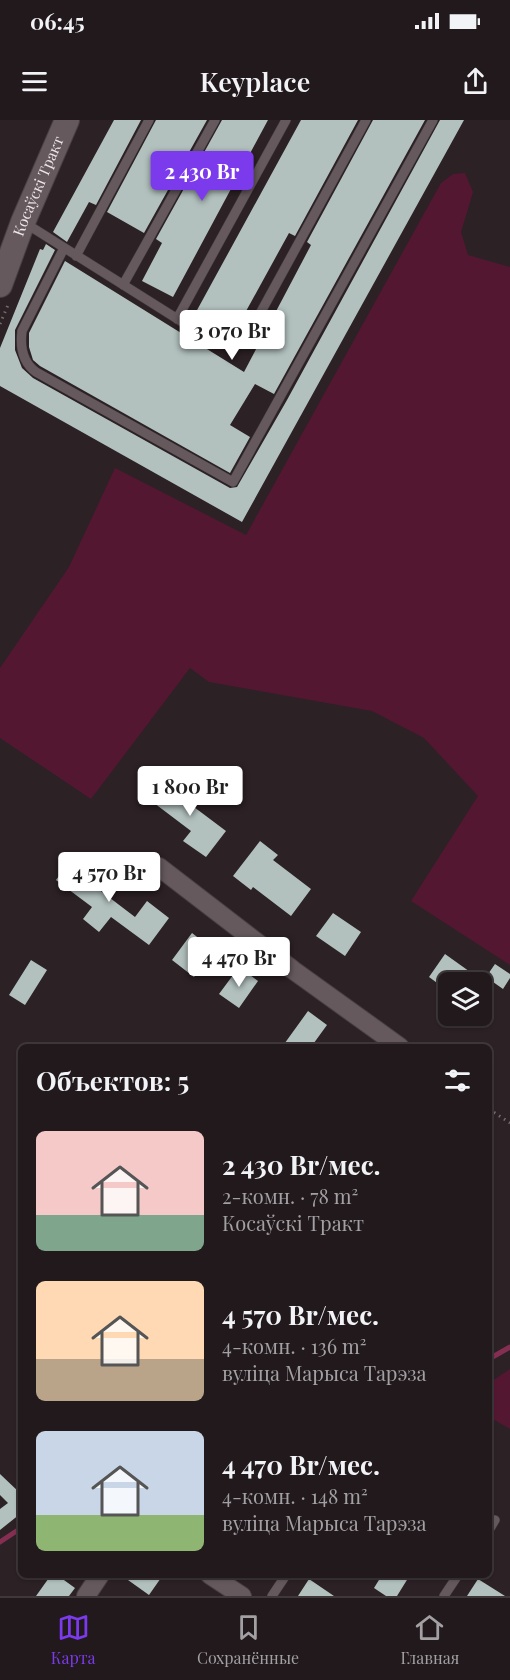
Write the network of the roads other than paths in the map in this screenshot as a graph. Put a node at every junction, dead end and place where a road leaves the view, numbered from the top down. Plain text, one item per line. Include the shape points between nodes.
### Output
1 (66, 120) edge
2 (149, 120) edge
3 (216, 120) edge
4 (286, 120) edge
5 (366, 120) edge
6 (433, 120) edge
7 (23, 222) junction
8 (64, 248) junction
9 (76, 256) junction
10 (0, 285) edge
11 (123, 285) junction
12 (177, 319) junction
13 (159, 867) dead end
14 (396, 1044) edge
15 (495, 1520) dead end
16 (492, 1525) edge
17 (98, 1578) edge
18 (215, 1578) edge
19 (284, 1578) edge
20 (456, 1578) edge
21 (86, 1596) edge
22 (242, 1596) edge
23 (272, 1596) edge
24 (444, 1596) edge

1 - 7 main road, Косаўскі Тракт
2 - 9 lane
3 - 11 lane
4 - 12 lane
5 - 12 lane via 251,330 235,343 214,342
6 - 8 lane via 233,482 29,367 20,342 22,331
7 - 8 lane
7 - 10 main road, Косаўскі Тракт
8 - 9 lane
9 - 11 lane
11 - 12 lane
13 - 14 street
15 - 16 lane
17 - 21 street
18 - 22 street
19 - 23 lane
20 - 24 lane

